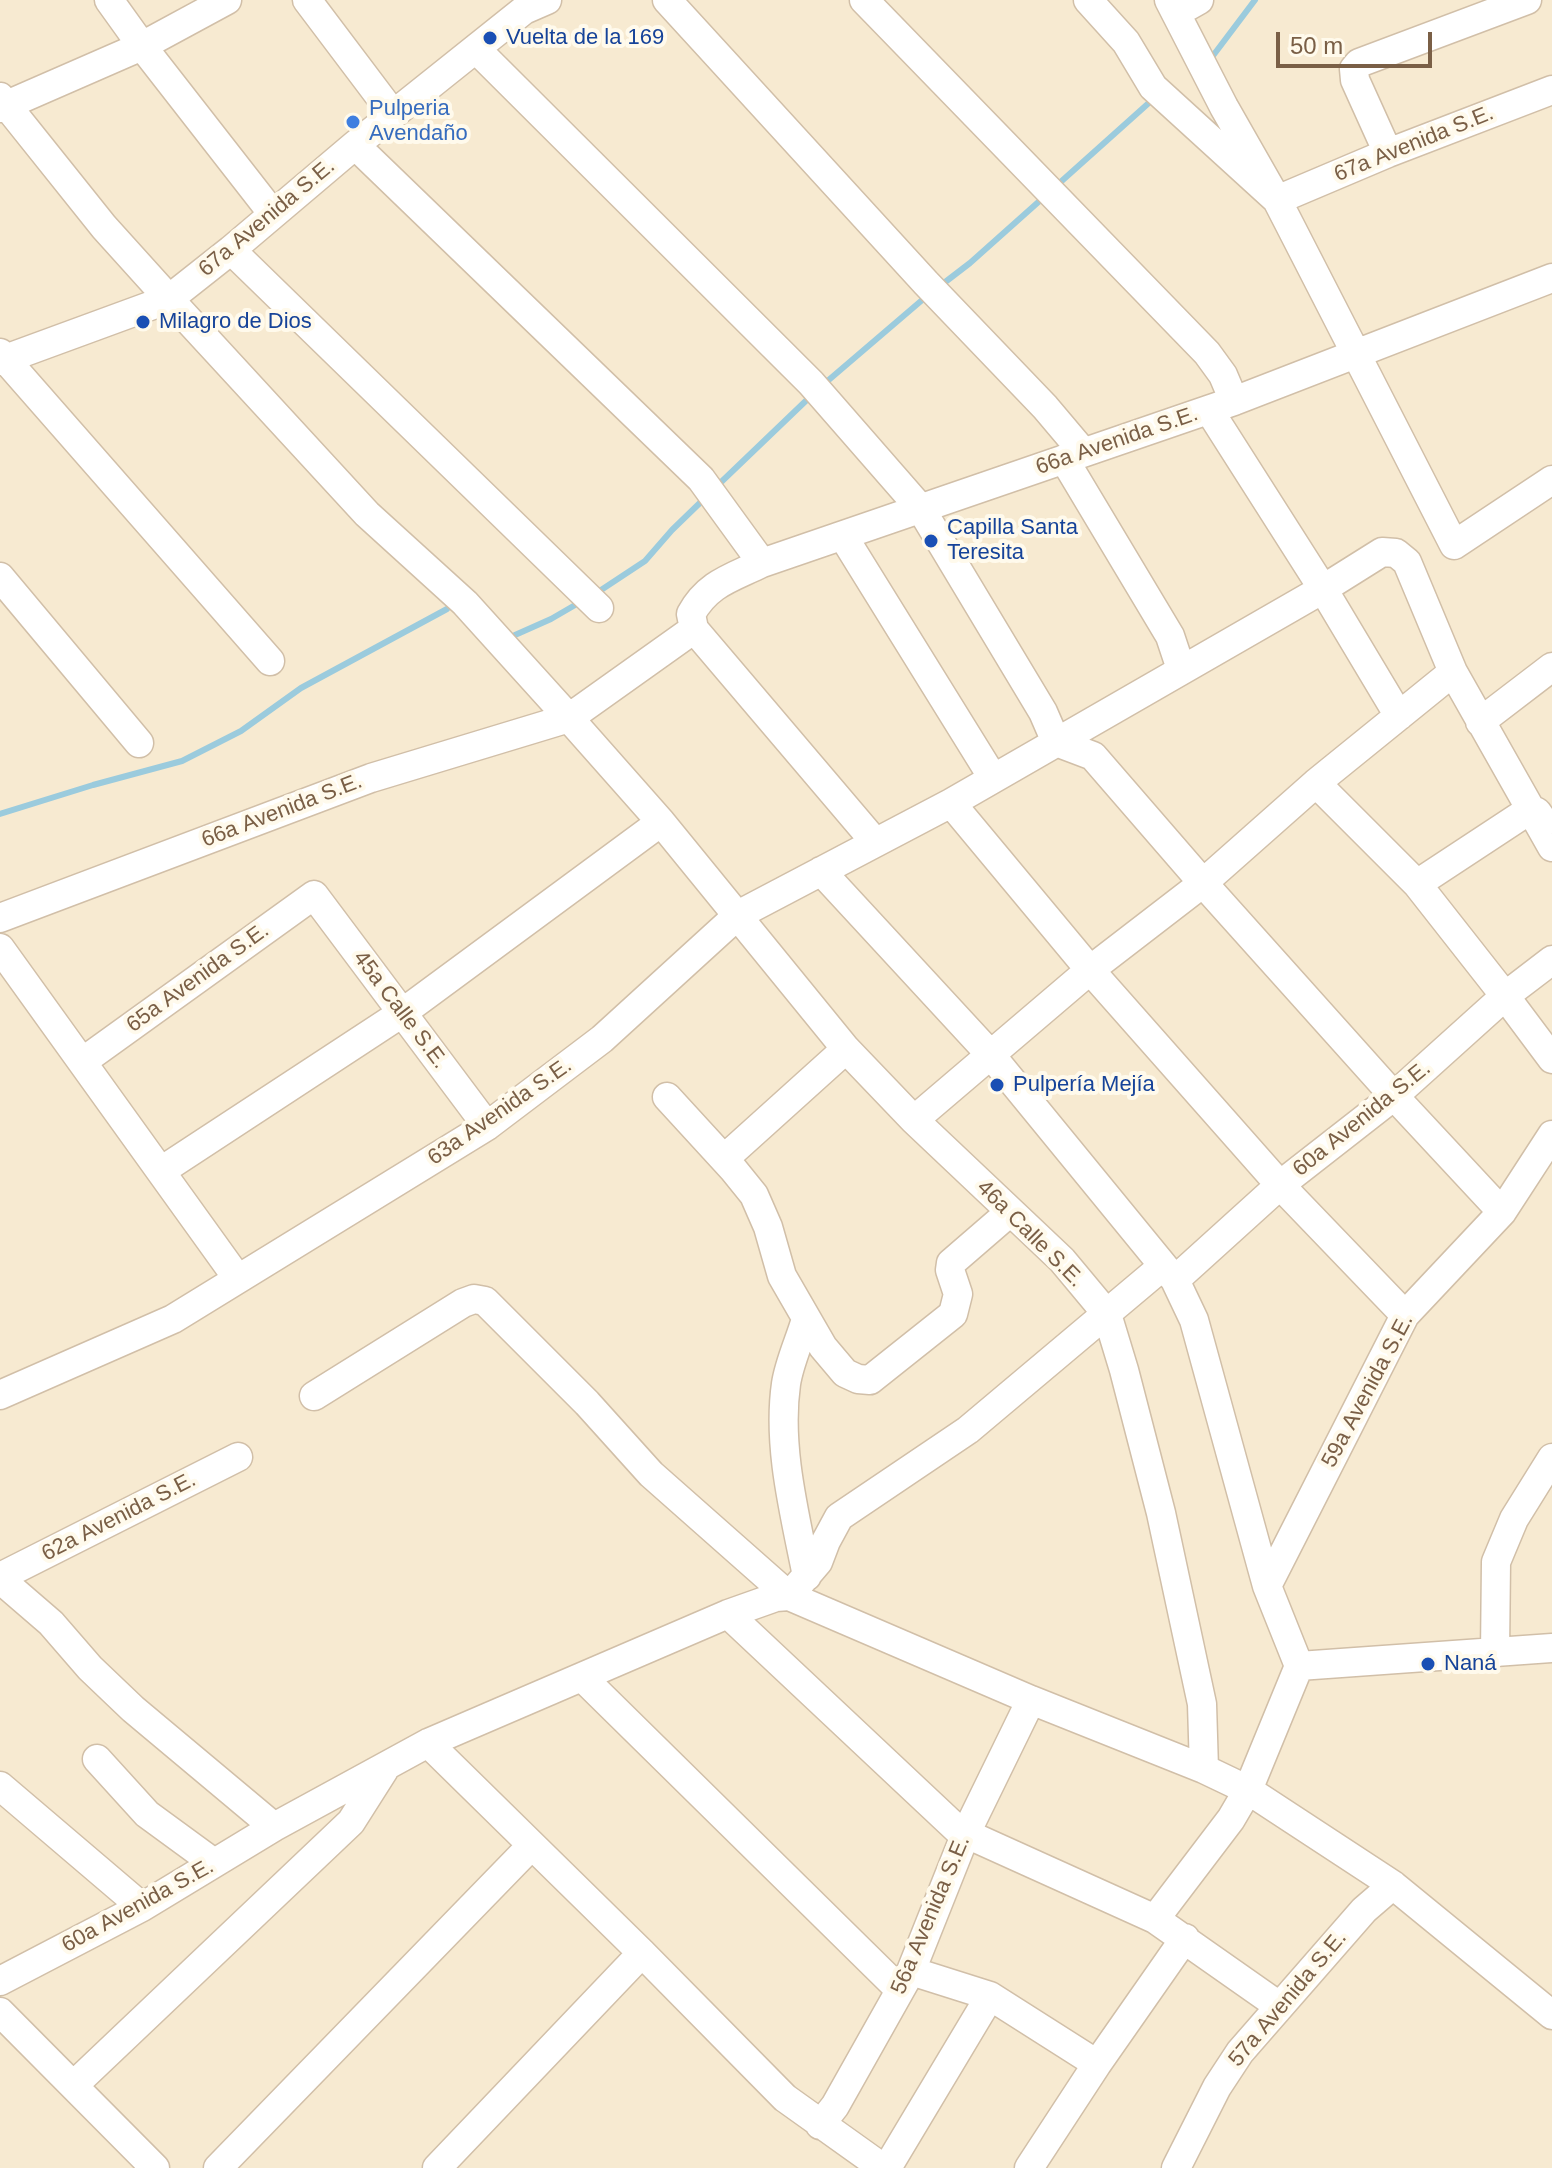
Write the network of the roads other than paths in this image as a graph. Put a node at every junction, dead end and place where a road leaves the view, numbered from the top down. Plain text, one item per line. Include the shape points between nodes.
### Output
1 (109, 0) edge
2 (227, 0) edge
3 (307, 0) edge
4 (667, 0) edge
5 (864, 0) edge
6 (1088, 0) edge
7 (1527, 0) edge
8 (529, 3) edge
9 (1181, 4) edge
10 (142, 46) junction
11 (476, 49) junction
12 (1552, 90) edge
13 (2, 103) edge
14 (393, 114) junction
15 (355, 145) junction
16 (1388, 153) junction
17 (1277, 200) junction
18 (273, 214) junction
19 (231, 250) junction
20 (1552, 278) edge
21 (169, 299) junction
22 (1355, 354) junction
23 (2, 358) edge
24 (1222, 405) junction
25 (1074, 456) junction
26 (1552, 480) edge
27 (921, 509) junction
28 (843, 536) junction
29 (762, 563) junction
30 (0, 577) edge
31 (1323, 589) junction
32 (599, 608) dead end
33 (693, 621) junction
34 (270, 661) dead end
35 (1552, 667) edge
36 (1181, 669) junction
37 (1453, 672) junction
38 (1399, 716) junction
39 (569, 718) junction
40 (1480, 722) junction
41 (1056, 742) junction
42 (139, 743) dead end
43 (993, 778) junction
44 (1316, 783) junction
45 (951, 803) junction
46 (1531, 809) junction
47 (661, 822) junction
48 (1552, 830) edge
49 (875, 842) junction
50 (1552, 847) edge
51 (821, 871) junction
52 (1203, 883) junction
53 (1417, 884) junction
54 (314, 895) joint
55 (738, 915) junction
56 (0, 918) edge
57 (0, 948) edge
58 (1552, 960) edge
59 (1090, 970) junction
60 (1505, 996) junction
61 (402, 1013) junction
62 (846, 1049) junction
63 (990, 1054) junction
64 (1552, 1059) edge
65 (82, 1062) junction
66 (1394, 1096) junction
67 (667, 1097) dead end
68 (914, 1120) junction
69 (487, 1126) junction
70 (1552, 1135) edge
71 (724, 1159) junction
72 (161, 1171) junction
73 (1280, 1185) junction
74 (1010, 1212) junction
75 (1502, 1212) junction
76 (1169, 1273) junction
77 (238, 1279) junction
78 (1107, 1314) junction
79 (1405, 1315) junction
80 (806, 1319) junction
81 (0, 1395) edge
82 (314, 1396) dead end
83 (238, 1457) dead end
84 (1552, 1458) edge
85 (0, 1578) edge
86 (798, 1586) junction
87 (1267, 1586) junction
88 (728, 1614) junction
89 (1552, 1648) edge
90 (1495, 1653) junction
91 (1299, 1666) junction
92 (582, 1677) junction
93 (1031, 1700) junction
94 (428, 1743) junction
95 (97, 1759) dead end
96 (386, 1767) junction
97 (1204, 1769) junction
98 (0, 1786) edge
99 (1248, 1790) junction
100 (274, 1827) junction
101 (966, 1833) junction
102 (532, 1845) junction
103 (214, 1863) junction
104 (1393, 1885) junction
105 (142, 1907) junction
106 (1155, 1919) junction
107 (1185, 1938) junction
108 (642, 1953) junction
109 (0, 1981) edge
110 (906, 1981) junction
111 (990, 1996) junction
112 (1279, 2006) junction
113 (0, 2012) edge
114 (1552, 2015) edge
115 (1097, 2064) junction
116 (74, 2085) junction
117 (820, 2125) junction
118 (155, 2168) edge
119 (218, 2168) edge
120 (437, 2168) edge
121 (885, 2168) edge
122 (1029, 2168) edge
123 (1176, 2168) edge

1 - 10 street
2 - 10 street
3 - 14 street
4 - 25 street via 1045,407
5 - 24 street via 1207,353 1223,375
6 - 17 street via 1126,42 1153,87
7 - 16 street via 1354,69
8 - 11 street, 67a Avenida S.E.
9 - 17 street via 1224,107
10 - 13 street
10 - 18 street
11 - 14 street, 67a Avenida S.E.
11 - 27 street via 811,383
12 - 16 street, 67a Avenida S.E.
13 - 21 street, 46a Calle S.E.
14 - 15 street, 67a Avenida S.E.
15 - 18 street, 67a Avenida S.E.
15 - 29 street via 701,479
16 - 17 street, 67a Avenida S.E.
17 - 22 street
18 - 19 street, 67a Avenida S.E.
19 - 21 street, 67a Avenida S.E.
19 - 32 street
20 - 22 street, 66a Avenida S.E.
21 - 23 street, 67a Avenida S.E.
21 - 39 street, 46a Calle S.E. via 367,514 465,603
22 - 24 street, 66a Avenida S.E.
22 - 26 street via 1454,545
23 - 34 street
24 - 25 street, 66a Avenida S.E.
24 - 31 street
25 - 27 street, 66a Avenida S.E.
25 - 36 street via 1170,636
27 - 28 street, 66a Avenida S.E.
27 - 41 street
28 - 29 street, 66a Avenida S.E.
28 - 43 street
29 - 33 street, 66a Avenida S.E. via 710,588 699,598
30 - 42 street
31 - 36 street
31 - 37 street via 1382,552 1396,553 1407,562
31 - 38 street
33 - 39 street, 66a Avenida S.E.
33 - 49 street
35 - 40 street
36 - 41 street
37 - 38 street
37 - 40 street
38 - 44 street
39 - 47 street, 46a Calle S.E.
39 - 56 street, 66a Avenida S.E. via 371,778
40 - 46 street
41 - 43 street
41 - 52 street via 1093,756
43 - 45 street
44 - 52 street
44 - 53 street
45 - 49 street
45 - 59 street
46 - 48 street
46 - 50 street
46 - 53 street
47 - 55 street, 46a Calle S.E.
47 - 61 street
49 - 51 street
51 - 55 street, 63a Avenida S.E.
51 - 63 street
52 - 59 street
52 - 66 street
53 - 60 street
54 - 61 street, 45a Calle S.E.
54 - 65 street, 65a Avenida S.E.
55 - 62 street, 46a Calle S.E.
55 - 69 street, 63a Avenida S.E. via 602,1039
57 - 65 street
58 - 60 street, 60a Avenida S.E.
59 - 63 street
59 - 73 street
60 - 64 street
60 - 66 street, 60a Avenida S.E.
61 - 69 street, 45a Calle S.E.
61 - 72 street
62 - 68 street, 46a Calle S.E.
62 - 71 street
63 - 68 street
63 - 76 street
65 - 72 street
66 - 73 street, 60a Avenida S.E.
66 - 75 street
67 - 71 street
68 - 74 street, 46a Calle S.E.
69 - 77 street, 63a Avenida S.E.
70 - 75 street, 59a Avenida S.E.
71 - 80 street via 754,1195 782,1276
72 - 77 street
73 - 76 street, 60a Avenida S.E.
73 - 79 street
74 - 78 street, 46a Calle S.E. via 1062,1260
74 - 80 street via 951,1263 958,1294 953,1314 870,1380 845,1373
75 - 79 street, 59a Avenida S.E.
76 - 78 street, 60a Avenida S.E.
76 - 87 street via 1194,1320
77 - 81 street, 63a Avenida S.E. via 173,1319
78 - 86 street, 60a Avenida S.E. via 968,1430 839,1517 818,1562
78 - 97 street, 46a Calle S.E. via 1161,1513 1202,1704
79 - 87 street, 59a Avenida S.E.
80 - 86 street via 786,1383
82 - 86 street via 463,1303 485,1301 651,1474
83 - 85 street, 62a Avenida S.E.
84 - 90 street via 1514,1519 1496,1562
85 - 100 street via 133,1709
86 - 88 street, 60a Avenida S.E.
86 - 93 street
87 - 91 street
88 - 92 street, 60a Avenida S.E.
88 - 101 street
89 - 90 street
90 - 91 street
91 - 99 street
92 - 94 street, 60a Avenida S.E.
92 - 110 street
93 - 97 street
93 - 101 street, 56a Avenida S.E.
94 - 96 street, 60a Avenida S.E.
94 - 102 street
95 - 103 street via 147,1814
96 - 100 street, 60a Avenida S.E.
96 - 116 street via 351,1822
97 - 99 street
98 - 105 street
99 - 104 street
99 - 106 street
100 - 103 street, 60a Avenida S.E.
101 - 106 street
101 - 110 street, 56a Avenida S.E.
102 - 108 street
102 - 119 street
103 - 105 street, 60a Avenida S.E.
104 - 112 street, 57a Avenida S.E.
104 - 114 street
105 - 109 street, 60a Avenida S.E.
106 - 107 street
107 - 112 street
107 - 115 street
108 - 117 street via 785,2098
108 - 120 street
110 - 111 street
110 - 117 street, 56a Avenida S.E.
111 - 115 street
111 - 121 street
112 - 123 street, 57a Avenida S.E. via 1217,2087
113 - 116 street
115 - 122 street
116 - 118 street
117 - 121 street

